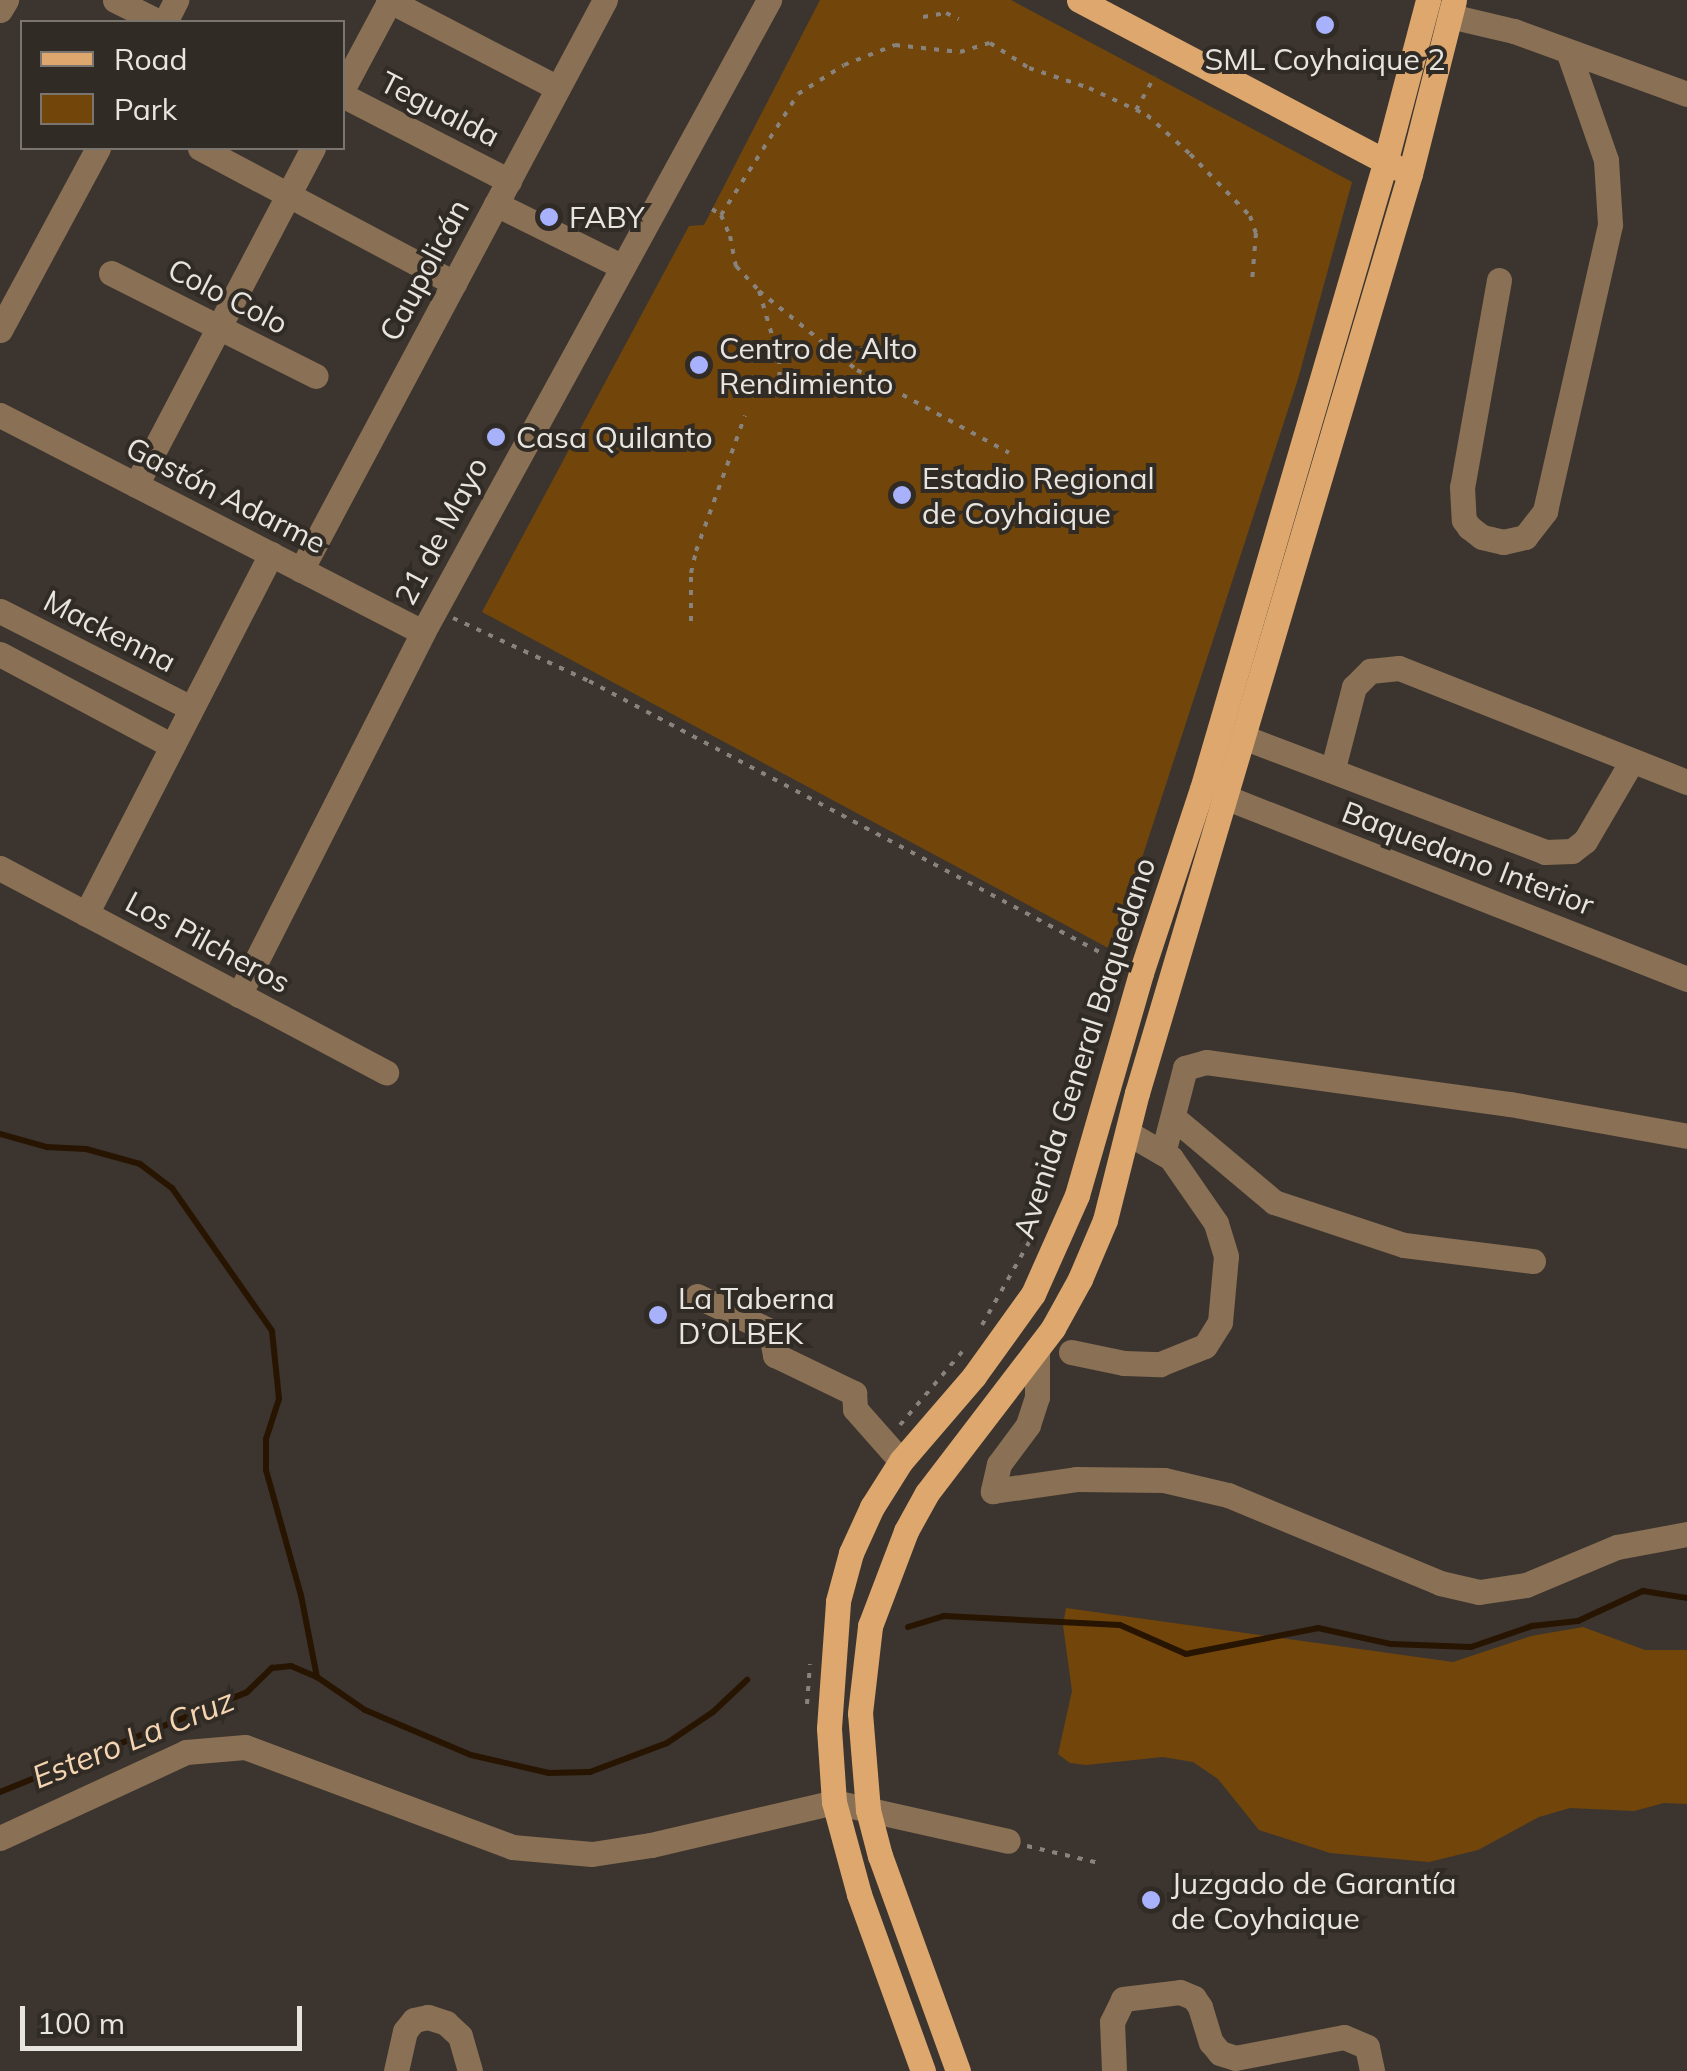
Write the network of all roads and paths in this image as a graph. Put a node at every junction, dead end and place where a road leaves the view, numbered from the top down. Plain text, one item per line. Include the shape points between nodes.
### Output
1 (6, 0) edge
2 (116, 0) edge
3 (389, 0) edge
4 (605, 0) edge
5 (769, 0) edge
6 (1078, 0) edge
7 (1428, 0) edge
8 (1452, 8) edge
9 (0, 10) edge
10 (923, 17) dead end
11 (959, 19) dead end
12 (158, 20) edge
13 (1568, 51) junction
14 (1155, 76) dead end
15 (345, 87) edge
16 (558, 88) junction
17 (1687, 94) edge
18 (345, 95) edge
19 (1136, 110) junction
20 (97, 150) edge
21 (204, 150) edge
22 (311, 150) edge
23 (1385, 163) junction
24 (1410, 174) junction
25 (509, 180) junction
26 (288, 194) junction
27 (496, 204) junction
28 (712, 209) dead end
29 (721, 215) junction
30 (621, 266) junction
31 (111, 273) dead end
32 (1499, 280) dead end
33 (1252, 282) dead end
34 (454, 284) junction
35 (760, 291) junction
36 (218, 328) junction
37 (0, 330) edge
38 (316, 376) dead end
39 (780, 382) dead end
40 (0, 415) edge
41 (745, 416) dead end
42 (1009, 453) dead end
43 (136, 485) junction
44 (271, 554) junction
45 (301, 570) junction
46 (0, 611) edge
47 (692, 620) dead end
48 (429, 621) junction
49 (0, 654) edge
50 (191, 708) junction
51 (1243, 737) junction
52 (172, 746) junction
53 (1632, 761) junction
54 (1333, 768) junction
55 (1687, 782) edge
56 (1225, 798) junction
57 (0, 868) edge
58 (86, 914) junction
59 (1130, 951) dead end
60 (1126, 966) junction
61 (1687, 979) edge
62 (1122, 981) dead end
63 (240, 995) junction
64 (386, 1072) dead end
65 (1174, 1118) junction
66 (1128, 1133) junction
67 (1687, 1136) edge
68 (1163, 1153) junction
69 (1036, 1229) dead end
70 (1533, 1261) dead end
71 (697, 1296) dead end
72 (982, 1325) dead end
73 (972, 1341) dead end
74 (1037, 1350) junction
75 (1070, 1352) dead end
76 (893, 1453) junction
77 (1687, 1534) edge
78 (812, 1648) dead end
79 (807, 1718) dead end
80 (834, 1802) junction
81 (868, 1810) junction
82 (0, 1838) edge
83 (1008, 1841) joint
84 (1099, 1863) dead end
85 (396, 2071) edge
86 (470, 2071) edge
87 (923, 2071) edge
88 (958, 2071) edge
89 (1114, 2071) edge
90 (1372, 2071) edge

1 - 9 street
2 - 12 street
3 - 15 street
3 - 16 street
4 - 16 street, Caupolicán
5 - 30 street, 21 de Mayo
6 - 23 main road
7 - 23 main road, Avenida General Baquedano
8 - 13 street
8 - 24 main road, Avenida General Baquedano
10 - 11 path via 946,13
13 - 17 street
13 - 32 street via 1606,160 1610,224 1545,510 1525,536 1503,542 1469,527 1462,486
14 - 19 path
16 - 25 street, Caupolicán
18 - 25 street, Tegualda
19 - 29 path via 1029,68 990,43 960,52 895,45 844,65 798,94
19 - 33 path via 1250,216 1256,233
20 - 37 street
21 - 26 street
22 - 26 street
23 - 24 main road
23 - 76 main road, Avenida General Baquedano via 1077,1194 1033,1294 974,1376
24 - 51 main road, Avenida General Baquedano
25 - 27 street, Caupolicán
26 - 34 street
26 - 36 street
27 - 30 street
27 - 34 street, Caupolicán
28 - 29 path
29 - 35 path via 736,266
30 - 48 street, 21 de Mayo
31 - 36 street, Colo Colo
34 - 45 street, Caupolicán
35 - 39 path
35 - 42 path via 857,370
36 - 38 street, Colo Colo
36 - 43 street
40 - 43 street, Gastón Adarme
41 - 47 path via 696,551
43 - 44 street, Gastón Adarme
44 - 45 street, Gastón Adarme
44 - 50 street
45 - 48 street, Gastón Adarme
46 - 50 street, Mackenna
48 - 60 path via 589,681
48 - 63 street, 21 de Mayo
49 - 52 street
50 - 52 street
51 - 54 street
51 - 56 main road, Avenida General Baquedano
52 - 58 street
53 - 54 street via 1585,841 1572,851 1546,852
53 - 54 street via 1398,668 1370,671 1354,687
53 - 55 street
56 - 61 street, Baquedano Interior
56 - 66 main road, Avenida General Baquedano
57 - 58 street, Los Pilcheros
58 - 63 street, Los Pilcheros
59 - 60 path
60 - 62 path
63 - 64 street, Los Pilcheros
65 - 67 street via 1185,1068 1206,1062
65 - 68 street
65 - 70 street via 1274,1202 1404,1245
66 - 68 street
66 - 74 main road, Avenida General Baquedano via 1094,1249
68 - 75 street via 1216,1223 1226,1256 1215,1334 1205,1346 1160,1364
69 - 72 path
71 - 76 street via 770,1330 775,1355 854,1393 855,1410
73 - 76 path
74 - 77 street via 1037,1397 1028,1425 998,1464 993,1491 1076,1479 1164,1480 1228,1495 1479,1592 1526,1585 1617,1547
74 - 81 main road, Avenida General Baquedano via 927,1493 885,1583 862,1672
76 - 80 main road, Avenida General Baquedano via 838,1601 829,1728
78 - 79 path
80 - 81 street
80 - 82 street via 592,1854 512,1847 245,1748 186,1752
80 - 87 main road, Avenida General Baquedano
81 - 83 street
81 - 88 main road, Avenida General Baquedano
83 - 84 path
85 - 86 street via 405,2031 428,2017 460,2036
89 - 90 street via 1112,2022 1123,1999 1180,1992 1194,1998 1220,2052 1235,2058 1344,2037 1367,2047

